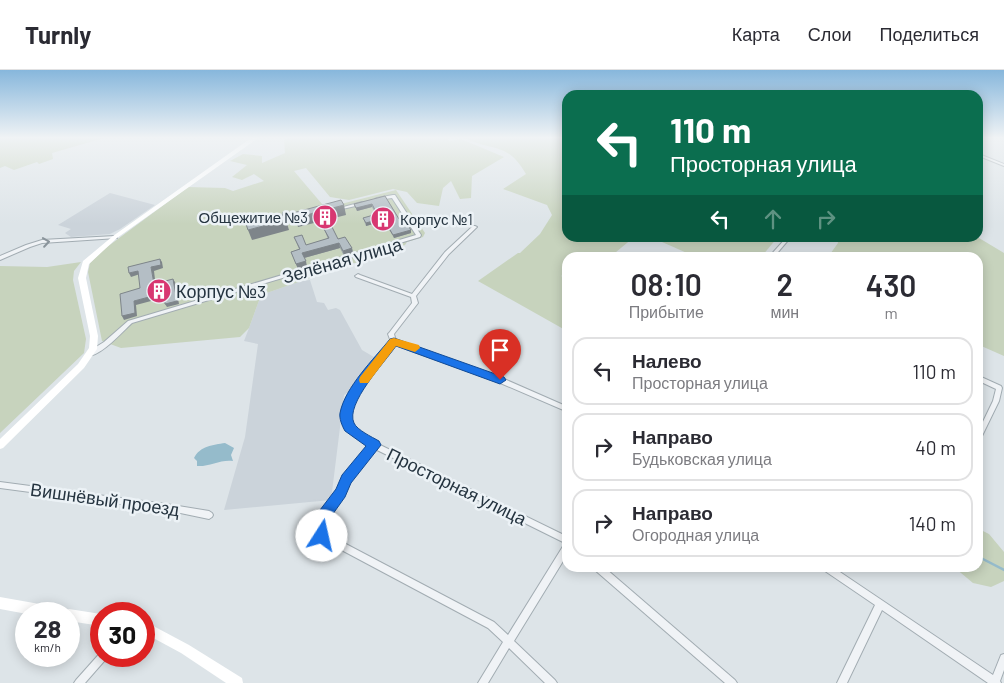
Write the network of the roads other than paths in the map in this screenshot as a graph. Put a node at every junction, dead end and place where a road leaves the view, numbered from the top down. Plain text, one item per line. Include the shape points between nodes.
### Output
1 (214, 167) edge
2 (205, 173) joint
3 (373, 200) edge
4 (365, 202) edge
5 (332, 210) edge
6 (285, 214) edge
7 (307, 217) edge
8 (475, 227) dead end
9 (115, 237) junction
10 (784, 242) edge
11 (775, 252) edge
12 (0, 258) edge
13 (358, 276) dead end
14 (413, 296) junction
15 (394, 342) junction
16 (89, 355) junction
17 (983, 380) edge
18 (996, 401) junction
19 (1004, 405) edge
20 (562, 407) edge
21 (983, 428) edge
22 (0, 445) edge
23 (374, 445) junction
24 (0, 485) edge
25 (209, 515) dead end
26 (562, 538) edge
27 (562, 555) edge
28 (604, 572) edge
29 (834, 572) edge
30 (0, 603) edge
31 (880, 604) junction
32 (15, 606) edge
33 (155, 633) edge
34 (509, 641) junction
35 (1004, 658) edge
36 (94, 667) edge
37 (80, 683) edge
38 (237, 683) edge
39 (483, 683) edge
40 (552, 683) edge
41 (732, 683) edge
42 (842, 683) edge
43 (996, 683) edge

1 - 2 street
2 - 9 street
3 - 16 street, Зелёная улица via 393,196 419,235 130,322
4 - 5 street
6 - 7 street via 290,221
8 - 14 street via 447,253
12 -> 9 street via 42,242
9 - 16 street via 90,258 82,274 94,336
10 - 11 street
13 - 14 street
14 - 15 street via 414,303 391,334
15 - 20 street via 500,380
15 - 23 street, Просторная улица via 352,397 346,415 349,428
16 - 22 street
17 - 18 street via 999,388
18 - 19 street
18 - 21 street
23 - 26 street, Просторная улица
23 - 34 street via 346,479 325,514 320,526 322,536 491,626
24 - 25 street, Вишнёвый проезд
27 - 34 street
28 - 41 street
29 - 31 street
30 - 32 street
31 - 42 street
31 - 43 street
33 - 38 street
34 - 39 street
34 - 40 street
35 - 43 street
36 - 37 street

